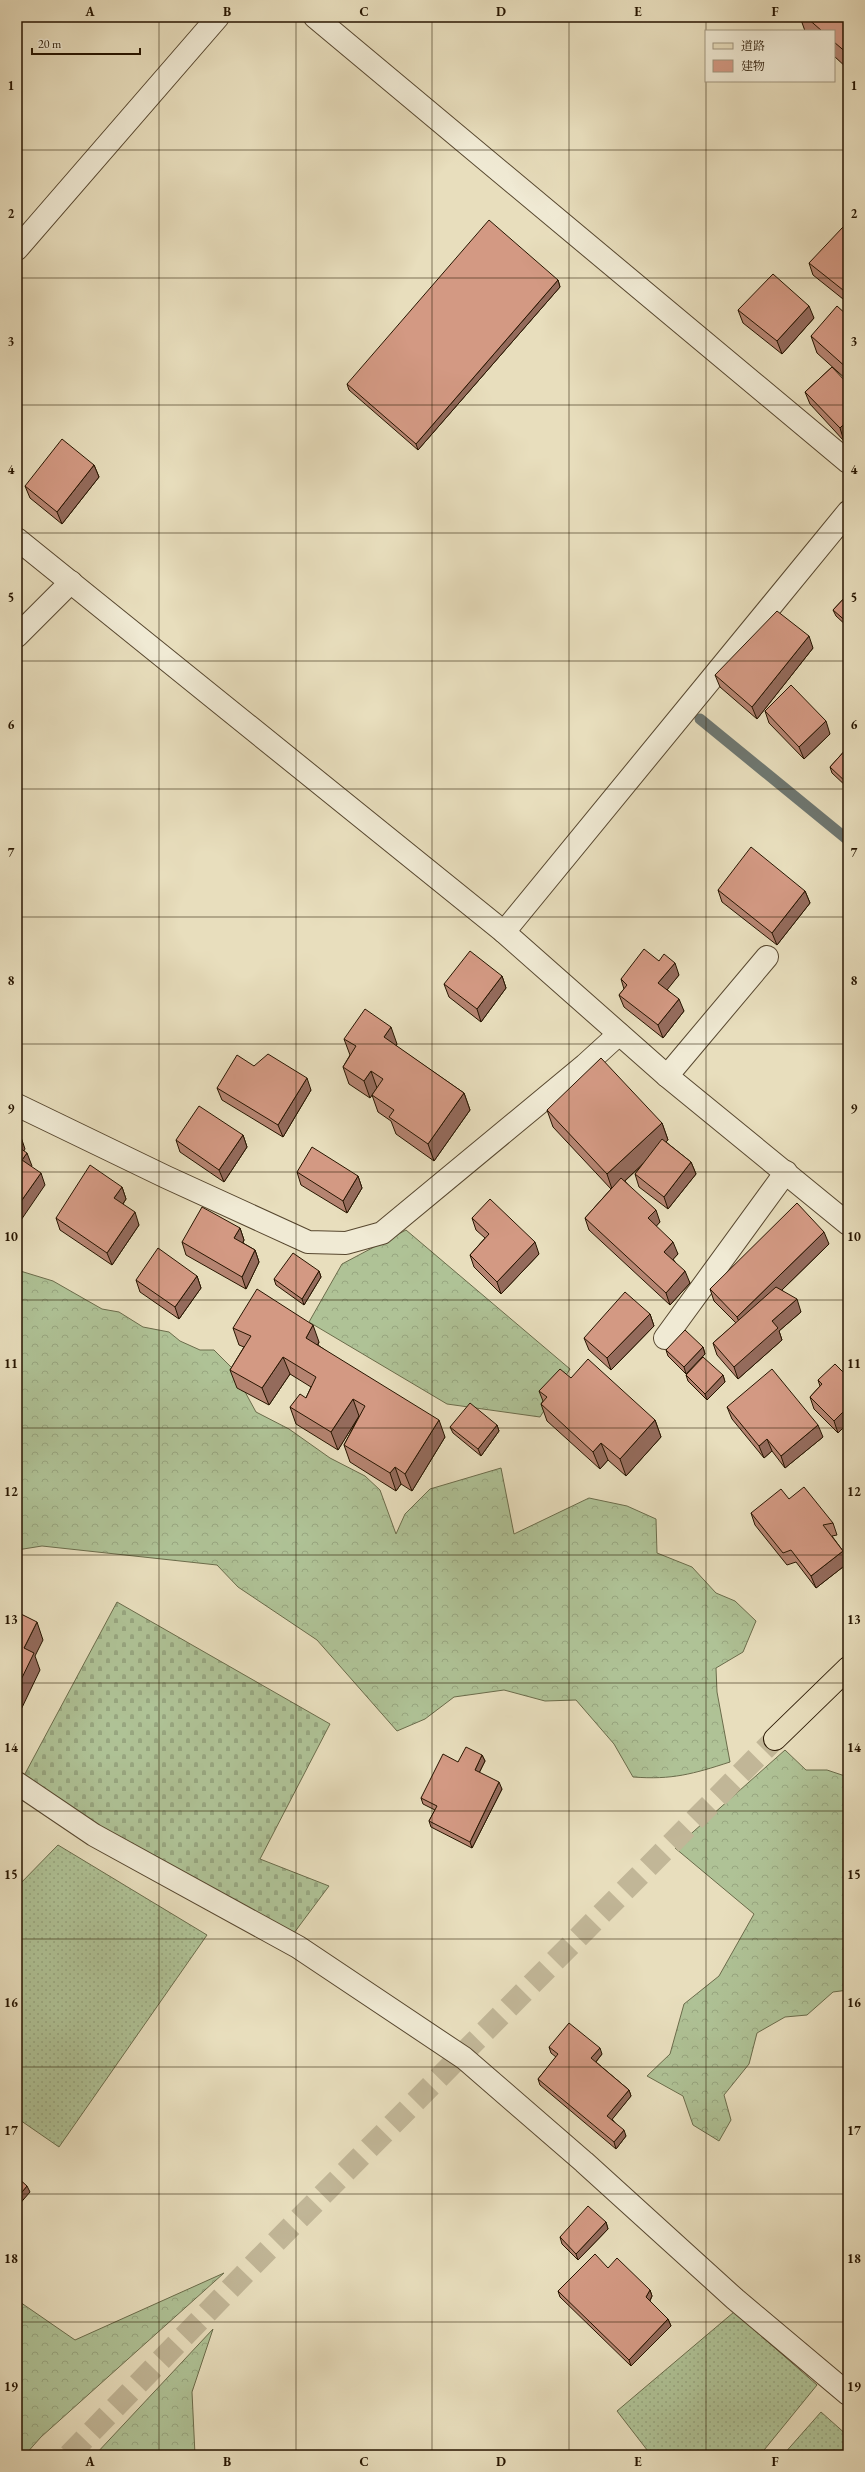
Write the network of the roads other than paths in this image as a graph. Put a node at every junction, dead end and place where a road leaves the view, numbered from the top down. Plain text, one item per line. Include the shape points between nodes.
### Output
1 (218, 17) edge
2 (315, 17) edge
3 (17, 249) edge
4 (848, 462) edge
5 (848, 512) edge
6 (17, 539) edge
7 (70, 582) junction
8 (17, 636) edge
9 (504, 932) junction
10 (767, 957) dead end
11 (619, 1034) junction
12 (667, 1076) junction
13 (17, 1105) edge
14 (786, 1172) junction
15 (848, 1224) edge
16 (665, 1338) dead end
17 (848, 1668) edge
18 (775, 1739) tunnel mouth
19 (17, 1784) edge
20 (848, 2394) edge

1 - 3 street
2 - 4 street
5 - 9 street
6 - 7 street
7 - 8 street
7 - 9 street
9 - 11 street
10 - 12 street
11 - 12 street
11 - 13 street via 549,1096 382,1233 346,1243 308,1242
12 - 14 street
14 - 15 street
14 - 16 street
17 - 18 main road
19 - 20 street via 94,1835 298,1947 464,2058 584,2162 735,2299

